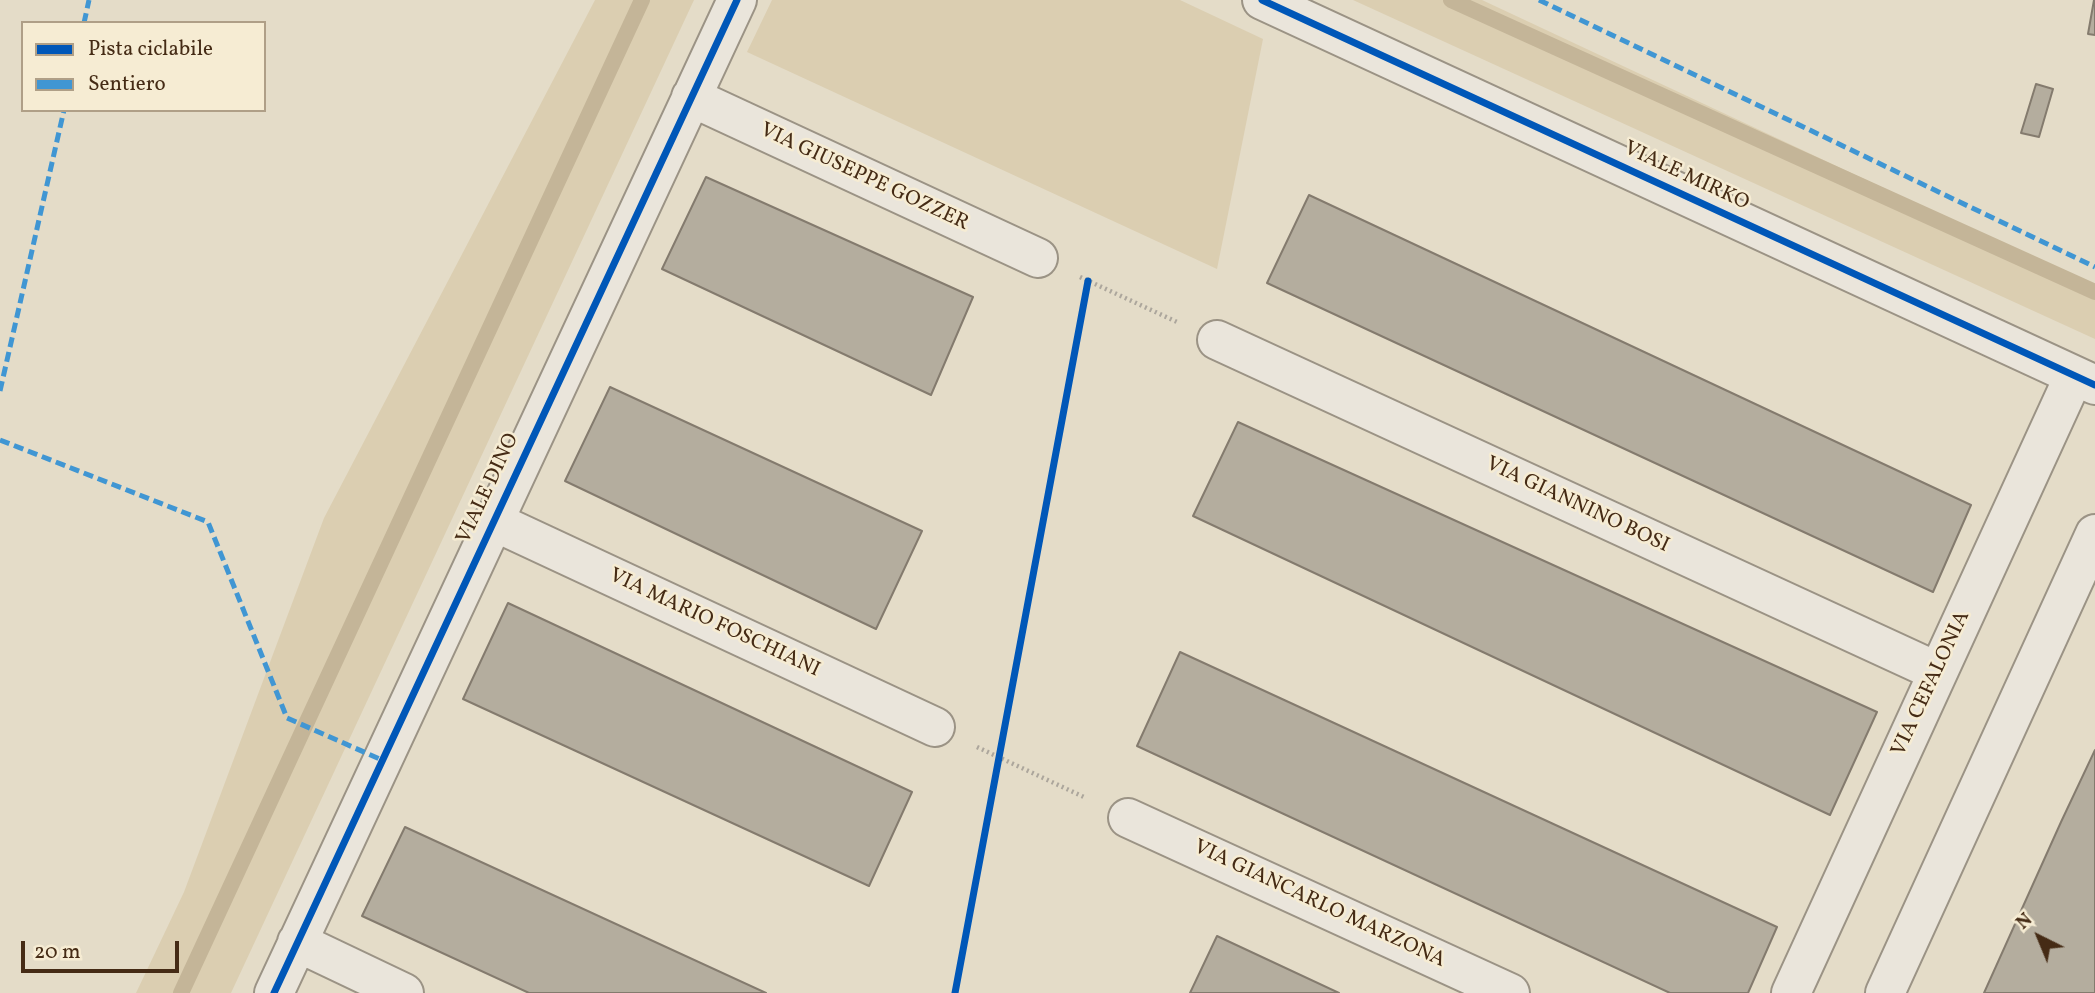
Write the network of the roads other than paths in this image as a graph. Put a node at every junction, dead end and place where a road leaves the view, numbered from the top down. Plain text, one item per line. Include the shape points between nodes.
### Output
1 (737, 0) edge
2 (1262, 0) edge
3 (691, 97) junction
4 (1038, 258) road end
5 (1217, 340) road end
6 (2084, 380) edge
7 (494, 521) junction
8 (2095, 534) edge
9 (1938, 673) junction
10 (935, 727) road end
11 (1128, 818) road end
12 (297, 942) junction
13 (274, 993) edge
14 (404, 993) edge
15 (1510, 993) edge
16 (1791, 993) edge
17 (1885, 993) edge

1 - 3 street, VIALE DINO
2 - 6 street, VIALE MIRKO
3 - 4 street, VIA GIUSEPPE GOZZER
3 - 7 street, VIALE DINO
5 - 9 street, VIA GIANNINO BOSI
6 - 9 street, VIA CEFALONIA
7 - 10 street, VIA MARIO FOSCHIANI
7 - 12 street, VIALE DINO
8 - 17 street
9 - 16 street, VIA CEFALONIA
11 - 15 street, VIA GIANCARLO MARZONA
12 - 13 street, VIALE DINO
12 - 14 street

